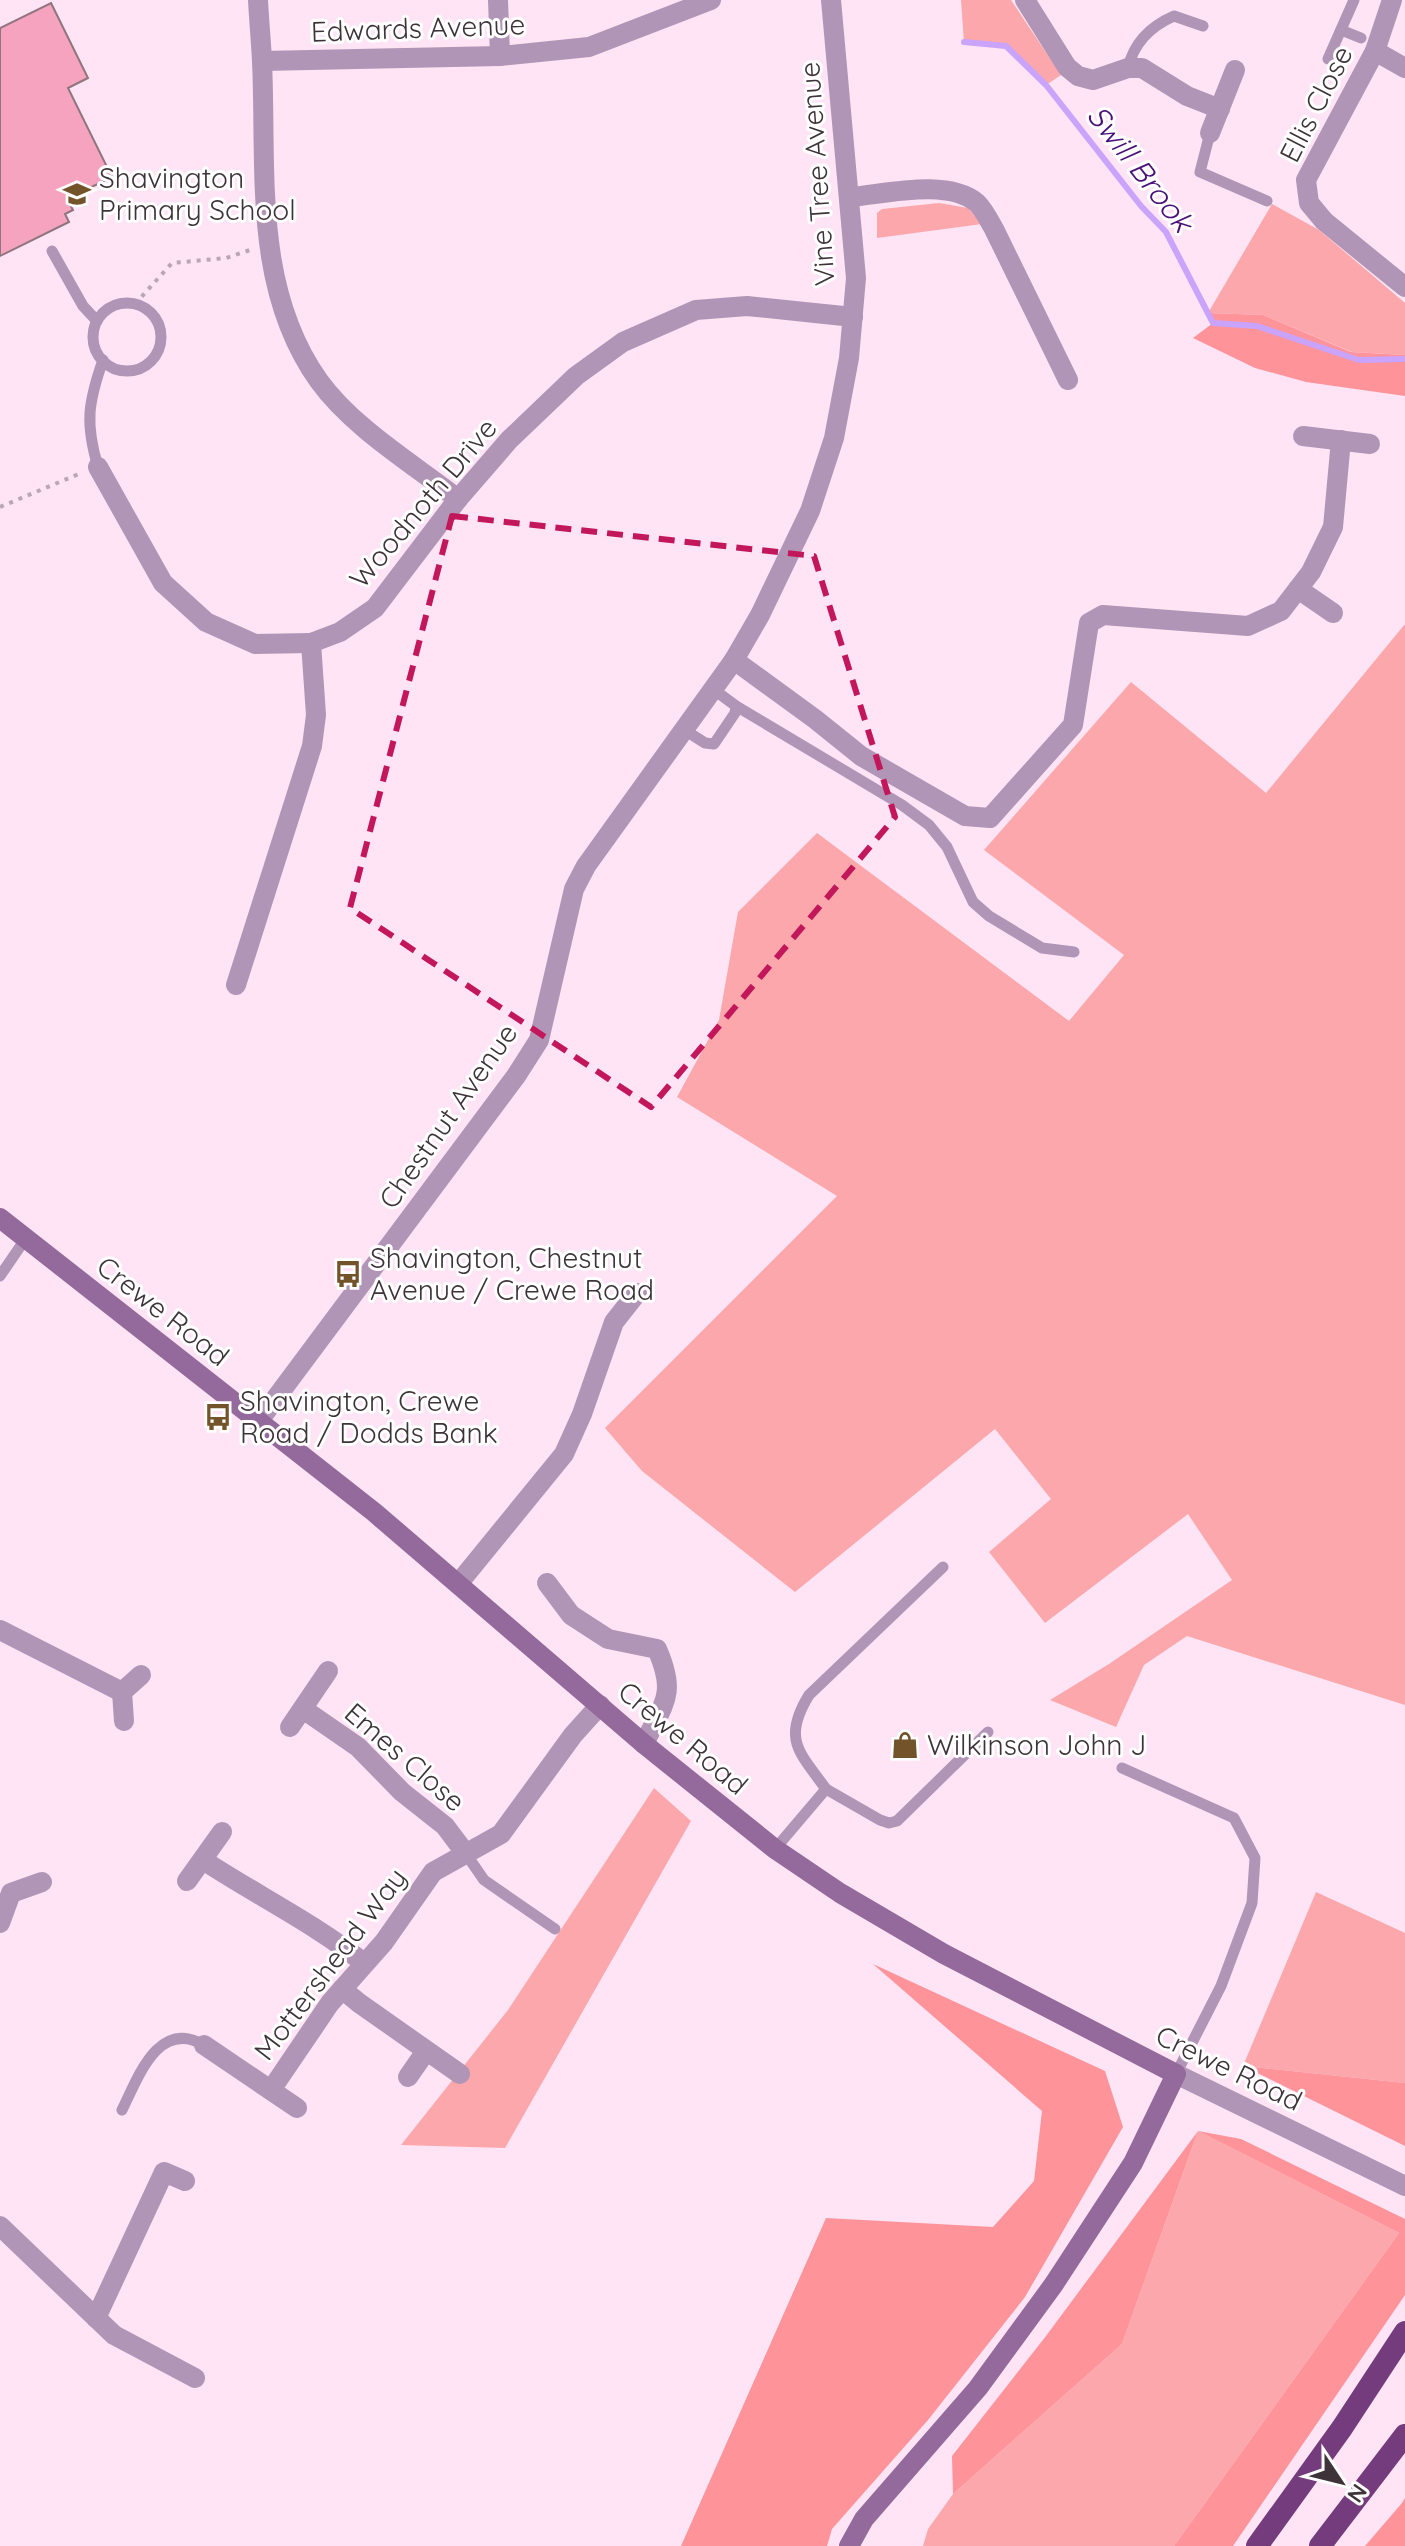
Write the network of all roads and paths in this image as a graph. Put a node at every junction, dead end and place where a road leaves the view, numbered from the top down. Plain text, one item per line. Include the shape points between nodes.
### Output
1 (258, 0) edge
2 (498, 0) edge
3 (711, 0) edge
4 (831, 0) edge
5 (1025, 0) edge
6 (1354, 0) edge
7 (1392, 0) edge
8 (1203, 26) dead end
9 (1341, 30) junction
10 (1368, 45) junction
11 (500, 56) junction
12 (1328, 59) dead end
13 (262, 61) junction
14 (1128, 68) junction
15 (1405, 68) edge
16 (1235, 70) dead end
17 (1220, 109) junction
18 (1210, 133) joint
19 (850, 197) junction
20 (1267, 201) dead end
21 (269, 244) junction
22 (52, 251) dead end
23 (1405, 287) edge
24 (135, 304) junction
25 (853, 317) junction
26 (97, 321) junction
27 (103, 360) junction
28 (1068, 380) dead end
29 (1303, 436) dead end
30 (1341, 440) junction
31 (1370, 444) dead end
32 (98, 467) junction
33 (458, 499) junction
34 (0, 507) edge
35 (1298, 589) junction
36 (1333, 613) dead end
37 (760, 615) joint
38 (311, 643) junction
39 (734, 660) junction
40 (713, 689) junction
41 (736, 706) junction
42 (683, 729) junction
43 (1074, 952) dead end
44 (236, 985) dead end
45 (0, 1218) edge
46 (26, 1238) junction
47 (0, 1276) edge
48 (637, 1293) dead end
49 (258, 1422) junction
50 (943, 1567) dead end
51 (547, 1583) dead end
52 (458, 1584) junction
53 (0, 1630) edge
54 (328, 1671) dead end
55 (141, 1675) dead end
56 (122, 1692) junction
57 (600, 1705) junction
58 (303, 1709) junction
59 (124, 1721) dead end
60 (290, 1727) dead end
61 (988, 1732) dead end
62 (644, 1744) junction
63 (1122, 1768) dead end
64 (826, 1789) junction
65 (222, 1832) dead end
66 (775, 1849) junction
67 (466, 1854) junction
68 (203, 1860) junction
69 (187, 1881) dead end
70 (42, 1882) dead end
71 (6, 1886) edge
72 (0, 1923) edge
73 (555, 1929) dead end
74 (364, 1963) junction
75 (342, 1989) junction
76 (204, 2045) joint
77 (426, 2051) junction
78 (460, 2074) dead end
79 (1176, 2074) junction
80 (408, 2077) dead end
81 (271, 2090) junction
82 (297, 2108) dead end
83 (122, 2110) dead end
84 (185, 2181) dead end
85 (1405, 2186) edge
86 (0, 2226) edge
87 (96, 2318) junction
88 (1405, 2332) edge
89 (195, 2378) dead end
90 (1405, 2435) edge
91 (849, 2546) edge
92 (1257, 2546) edge
93 (1320, 2546) edge

1 - 13 street
2 - 11 street
3 - 11 street, Edwards Avenue via 589,47
4 - 19 street, Vine Tree Avenue
5 - 14 street via 1078,76 1093,80
6 - 9 lane
7 - 10 street, Ellis Close
8 - 14 lane via 1174,16 1160,22 1132,51
9 - 10 lane
9 - 12 lane
10 - 15 street
10 - 23 street, Ellis Close via 1306,180 1309,203
11 - 13 street, Edwards Avenue
13 - 21 street
14 - 17 street via 1152,72 1187,96
16 - 17 street
17 - 18 street
18 - 20 lane via 1200,172
19 - 25 street, Vine Tree Avenue
19 - 28 street via 951,190 980,206
21 - 24 path via 226,258 172,263
21 - 33 street via 290,333 319,382 357,421
22 - 26 lane
24 - 26 lane via 113,306
24 - 27 lane via 154,316 159,348 135,370
25 - 33 street, Woodnoth Drive via 747,306 696,310 623,342 576,376 509,440
25 - 37 street, Vine Tree Avenue via 843,395 822,477
26 - 27 lane via 96,348
27 - 32 lane via 88,419
29 - 30 street
30 - 31 street
30 - 35 street via 1333,527
32 - 34 path
32 - 38 street via 163,583 206,622 255,644
33 - 38 street, Woodnoth Drive via 375,608 340,632
35 - 36 street
35 - 39 street via 1281,611 1248,626 1103,615 1089,623 1073,725 990,818 965,816 861,756
37 - 39 street, Chestnut Avenue
38 - 44 street via 316,715 312,746
39 - 40 street, Chestnut Avenue
40 - 41 lane
40 - 42 street, Chestnut Avenue
41 - 42 lane via 714,744
41 - 43 lane via 929,825 947,847 973,902 989,916 1042,948
42 - 49 street, Chestnut Avenue via 574,889 535,1048
45 - 46 main road, Crewe Road
46 - 47 lane
46 - 49 main road, Crewe Road
48 - 52 street via 614,1322 564,1454
49 - 52 main road, Crewe Road
50 - 64 lane via 809,1695 797,1714 793,1734 798,1751
51 - 62 street via 571,1615 608,1639 657,1649 669,1675 667,1696
52 - 57 main road, Crewe Road
53 - 56 street
54 - 58 street, Emes Close
55 - 56 street
56 - 59 street
57 - 62 main road, Crewe Road
57 - 67 street, Mottershead Way via 501,1834
58 - 60 street, Emes Close
58 - 67 street, Emes Close via 358,1747 445,1826
61 - 64 lane via 897,1821 880,1820
62 - 66 main road, Crewe Road
63 - 79 lane via 1234,1818 1255,1858 1247,1917 1221,1986
64 - 66 lane
65 - 68 street
66 - 79 main road, Crewe Road via 944,1954
67 - 73 lane via 484,1880
67 - 74 street, Mottershead Way via 433,1872
68 - 69 street
68 - 74 street
70 - 71 street
71 - 72 street
74 - 75 street, Mottershead Way
75 - 77 street
75 - 81 street, Mottershead Way
76 - 81 street, Mottershead Way
76 - 83 lane via 191,2037 170,2039 149,2056
77 - 78 street
77 - 80 street
79 - 85 street, Crewe Road
79 - 91 main road via 1133,2163 1054,2284 978,2388 864,2519
81 - 82 street, Mottershead Way
84 - 87 street via 164,2172
86 - 87 street
87 - 89 street via 114,2335
88 - 92 highway
90 - 93 highway

